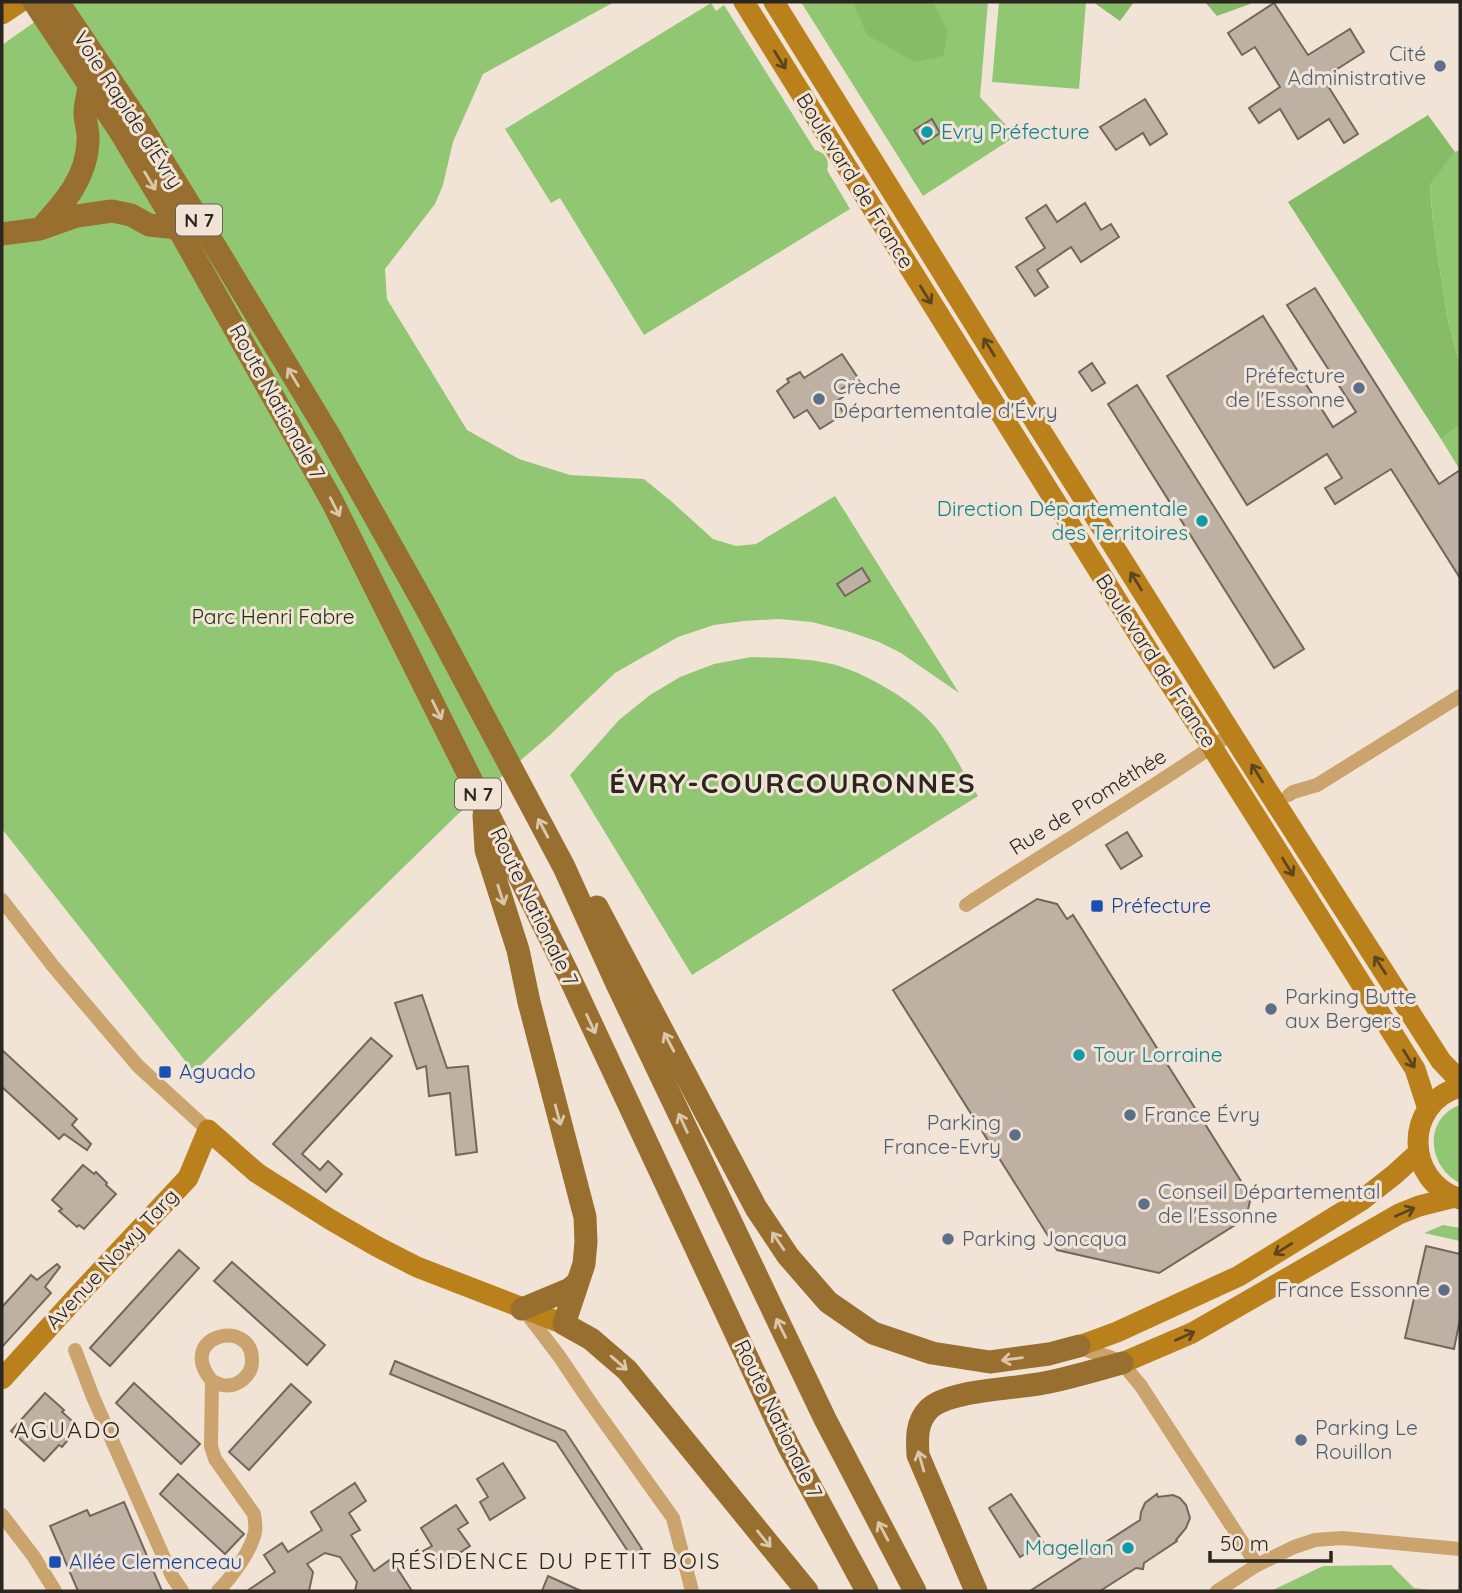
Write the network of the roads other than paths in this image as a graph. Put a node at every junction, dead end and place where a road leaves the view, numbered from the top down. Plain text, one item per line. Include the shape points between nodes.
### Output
1 (20, 2) edge
2 (744, 2) edge
3 (774, 2) edge
4 (50, 8) edge
5 (2, 14) edge
6 (89, 86) junction
7 (178, 228) junction
8 (40, 229) junction
9 (2, 234) edge
10 (329, 435) joint
11 (1460, 696) edge
12 (1232, 733) junction
13 (1212, 747) junction
14 (1289, 794) dead end
15 (484, 805) junction
16 (564, 867) junction
17 (2, 900) edge
18 (966, 905) dead end
19 (1460, 1081) edge
20 (1460, 1087) edge
21 (1428, 1109) junction
22 (208, 1130) junction
23 (1418, 1153) junction
24 (1457, 1198) edge
25 (577, 1283) junction
26 (522, 1309) junction
27 (564, 1324) junction
28 (1079, 1346) junction
29 (75, 1350) dead end
30 (559, 1356) junction
31 (1122, 1363) junction
32 (2, 1379) edge
33 (212, 1381) dead end
34 (2, 1515) edge
35 (1460, 1549) edge
36 (1257, 1565) junction
37 (55, 1591) edge
38 (182, 1591) edge
39 (218, 1591) edge
40 (692, 1591) edge
41 (807, 1591) edge
42 (867, 1591) edge
43 (915, 1591) edge
44 (976, 1591) edge
45 (1217, 1591) edge

1 - 5 main road
2 -> 13 main road, Boulevard de France
12 -> 3 main road, Boulevard de France
4 - 6 main road, Route Nationale 7 / N 7
10 -> 4 main road, Voie Rapide d'Évry / N 7 via 140,124
6 -> 7 main road, Route Nationale 7 / N 7
6 - 8 main road via 84,166 66,200
7 - 8 main road via 149,225 112,211 77,216
7 -> 15 main road, Route Nationale 7 / N 7 via 332,501
8 - 9 main road
16 -> 10 main road, Route Nationale 7 / N 7
11 - 14 street via 1317,785
12 - 13 street, Rue de Prométhée
19 -> 12 main road, Boulevard de France via 1441,1060
13 - 18 street, Rue de Prométhée
13 -> 21 main road, Boulevard de France via 1415,1069
15 -> 25 main road via 486,850 519,950 528,1002 585,1217 584,1264
15 -> 42 main road, Route Nationale 7 / N 7 via 788,1445
28 -> 16 main road via 990,1362 932,1353 873,1333 828,1302 788,1256 756,1208 588,889
43 -> 16 main road, Route Nationale 7 / N 7 via 825,1419
17 - 22 street via 138,1066
20 - 21 main road
21 - 23 main road via 1419,1130
22 - 26 main road via 257,1173 376,1246
22 - 32 main road, Avenue Nowy Targ via 188,1178
23 - 24 main road via 1431,1180
23 -> 28 main road via 1362,1200 1239,1276
31 -> 24 main road via 1192,1333 1399,1214
25 - 26 main road
25 - 27 main road
26 - 27 main road
26 - 30 street
27 - 30 street
27 -> 41 main road via 591,1339 627,1370
28 - 31 street
29 - 38 street
30 - 40 street via 673,1518
31 - 36 street
44 -> 31 main road via 918,1455 921,1419 944,1399 1045,1383
33 - 39 street via 211,1446 215,1459 249,1505 255,1524 246,1552
34 - 37 street
35 - 36 street via 1342,1538 1315,1540
36 - 45 street

